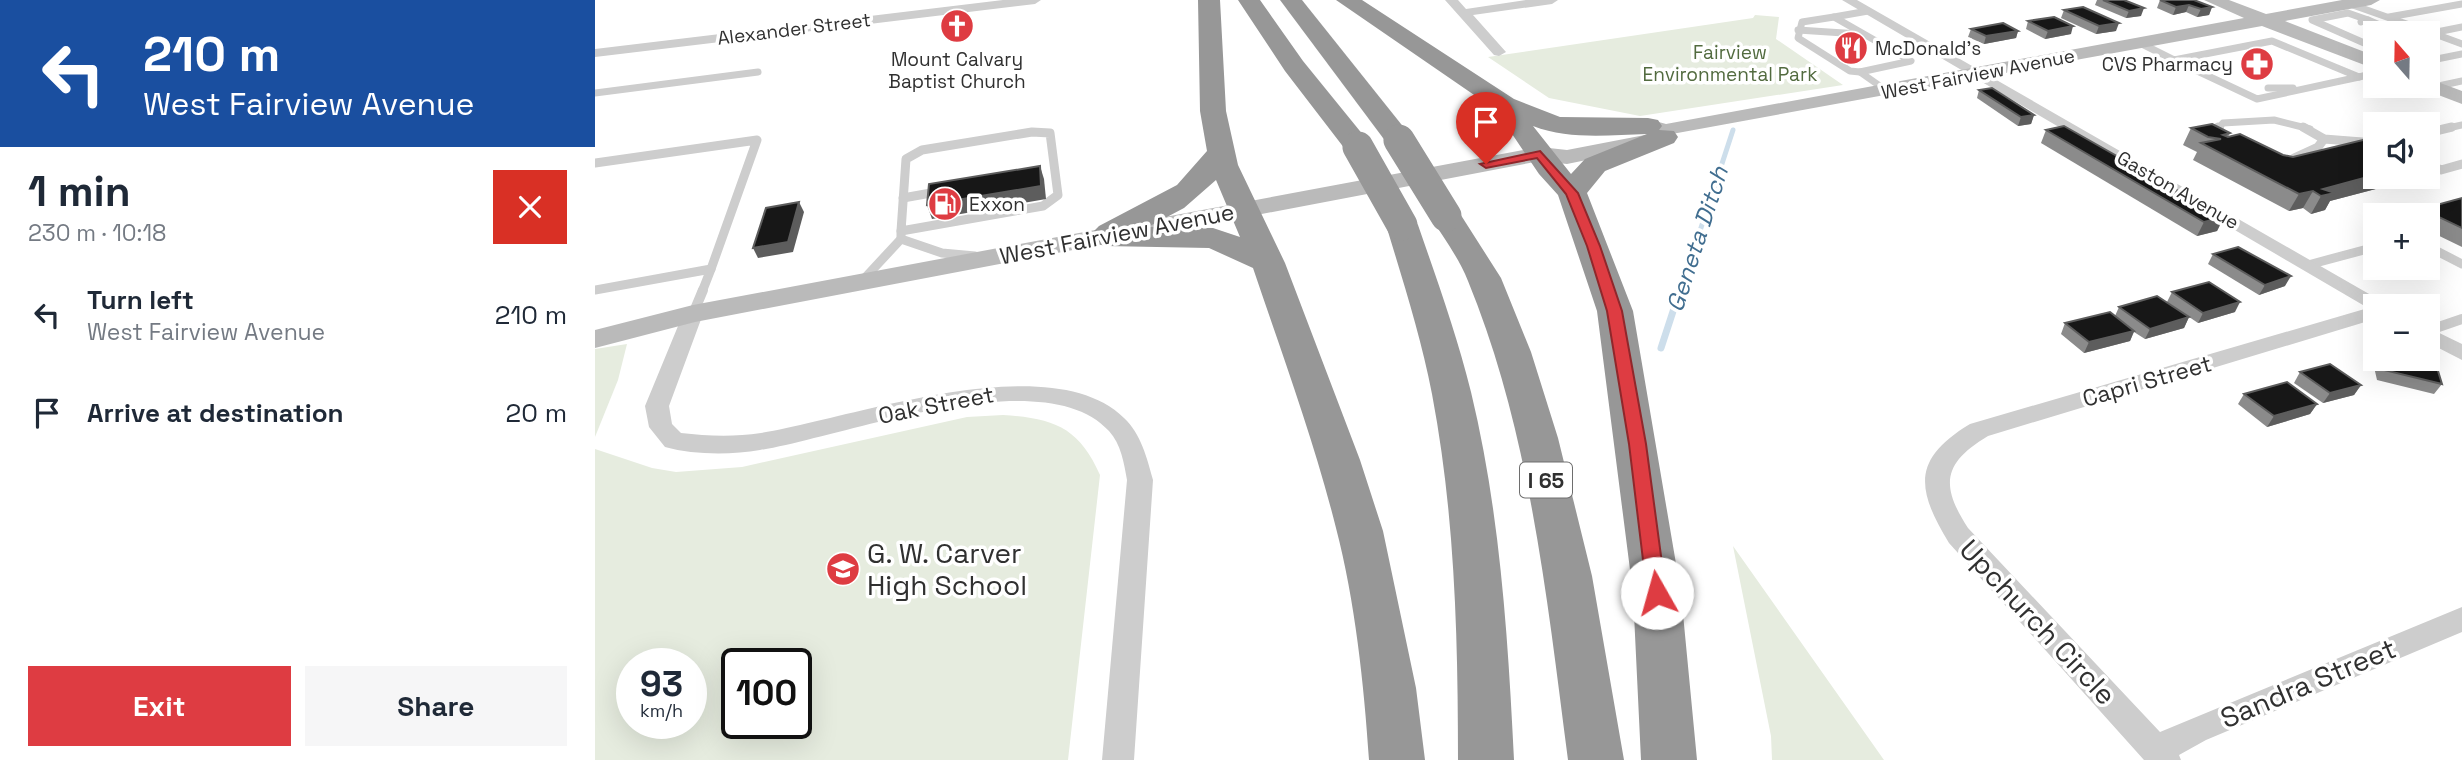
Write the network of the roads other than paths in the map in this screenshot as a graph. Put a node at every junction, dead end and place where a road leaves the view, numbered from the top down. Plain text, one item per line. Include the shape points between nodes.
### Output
1 (900, 0) edge
2 (1035, 0) edge
3 (1209, 0) edge
4 (1249, 0) edge
5 (1291, 0) edge
6 (1347, 0) edge
7 (1451, 0) edge
8 (1552, 0) edge
9 (1848, 0) edge
10 (2213, 0) edge
11 (2371, 0) edge
12 (2350, 4) junction
13 (2462, 4) edge
14 (1868, 11) junction
15 (1464, 13) junction
16 (898, 16) junction
17 (1834, 16) junction
18 (2389, 18) junction
19 (2265, 20) junction
20 (2365, 21) joint
21 (2398, 21) edge
22 (2340, 26) dead end
23 (2462, 27) edge
24 (1798, 30) junction
25 (2355, 31) dead end
26 (2440, 31) edge
27 (1865, 34) junction
28 (2327, 35) junction
29 (2347, 35) junction
30 (2440, 36) edge
31 (2140, 43) junction
32 (2462, 44) edge
33 (2363, 47) edge
34 (2363, 51) edge
35 (1499, 52) dead end
36 (595, 53) edge
37 (2462, 54) edge
38 (2440, 58) edge
39 (2174, 60) junction
40 (758, 72) dead end
41 (1860, 72) junction
42 (1977, 74) junction
43 (2363, 75) edge
44 (2359, 76) junction
45 (2462, 81) edge
46 (2440, 84) edge
47 (2303, 89) junction
48 (2440, 89) edge
49 (1887, 91) junction
50 (595, 93) edge
51 (2462, 98) edge
52 (2257, 99) junction
53 (1505, 106) junction
54 (2462, 125) edge
55 (2440, 130) edge
56 (1659, 131) junction
57 (2324, 139) junction
58 (2232, 142) edge
59 (2363, 142) edge
60 (1221, 151) junction
61 (1540, 154) junction
62 (2284, 160) edge
63 (595, 163) edge
64 (2462, 164) edge
65 (2440, 170) edge
66 (1057, 172) junction
67 (1047, 173) dead end
68 (948, 190) edge
69 (1572, 193) junction
70 (903, 198) junction
71 (1242, 210) junction
72 (901, 235) junction
73 (1105, 236) junction
74 (2363, 250) edge
75 (2440, 253) edge
76 (992, 257) junction
77 (1268, 263) junction
78 (2462, 264) edge
79 (2308, 265) junction
80 (711, 270) junction
81 (862, 282) junction
82 (595, 290) edge
83 (2363, 296) edge
84 (693, 314) junction
85 (2363, 316) edge
86 (2462, 319) edge
87 (595, 321) edge
88 (2440, 327) edge
89 (595, 339) edge
90 (2440, 340) edge
91 (2462, 353) edge
92 (1937, 472) joint
93 (2462, 619) edge
94 (2161, 755) edge
95 (1118, 760) edge
96 (1397, 760) edge
97 (1486, 760) edge
98 (1596, 760) edge
99 (1669, 760) edge

1 - 16 street
2 - 16 street, Alexander Street
3 - 60 highway via 1213,111
4 - 97 highway, bridge via 1358,147 1402,225 1431,315 1456,414 1473,526
5 - 98 highway, I 65, bridge via 1399,140 1483,278 1512,352 1537,438 1568,576
6 - 53 highway
7 - 15 street
8 - 15 street
9 - 14 street, Gaston Avenue
10 - 19 main road
11 - 12 main road, West Fairview Avenue
12 - 18 lane
12 - 19 main road, West Fairview Avenue
13 - 18 lane
14 - 17 lane
14 - 42 street, Gaston Avenue
15 - 35 street
16 - 36 street, Alexander Street
17 - 24 lane via 1804,21
17 - 27 lane
18 - 20 lane
18 - 21 lane
19 - 28 main road
19 - 31 main road, West Fairview Avenue
20 - 28 lane via 2348,13 2312,19
22 - 28 lane
23 - 26 lane
24 - 27 lane
24 - 41 lane via 1798,38 1850,71
25 - 29 lane
27 - 41 lane via 1911,61
28 - 29 lane
28 - 29 lane
28 - 34 main road
29 - 33 lane
30 - 32 lane
31 - 39 lane
31 - 42 main road, West Fairview Avenue
37 - 38 lane
39 - 44 lane via 2271,41
39 - 52 lane
40 - 50 lane
41 - 49 lane
42 - 49 main road, West Fairview Avenue
42 - 79 street, Gaston Avenue
43 - 44 lane
44 - 47 lane
45 - 46 lane
47 - 52 lane
47 - 52 lane via 2264,88 2253,91
48 - 51 main road
49 - 56 main road, West Fairview Avenue
53 - 56 highway via 1555,125
53 - 61 highway
54 - 55 lane
56 - 61 main road, West Fairview Avenue via 1567,157
56 - 69 highway via 1595,165
57 - 58 lane via 2310,129 2274,120 2223,123 2217,128
57 - 59 lane
57 - 62 lane via 2301,157
60 - 71 highway
60 - 73 highway via 1194,189
61 - 69 highway
61 - 71 main road, West Fairview Avenue
63 - 80 lane via 757,140
64 - 65 lane
66 - 67 lane
66 - 70 lane via 1050,133 922,150 906,159
66 - 72 lane via 1058,195 1043,206 957,218
68 - 70 lane
69 - 99 highway via 1615,311 1621,346 1657,593
70 - 72 lane
71 - 73 main road, West Fairview Avenue
71 - 77 highway
72 - 76 lane via 917,247
72 - 81 lane
73 - 76 main road, West Fairview Avenue
73 - 77 highway via 1213,238
74 - 79 lane
75 - 78 lane
76 - 81 main road, West Fairview Avenue
77 - 96 highway via 1360,531 1390,688
79 - 83 street, Gaston Avenue
80 - 82 lane
80 - 84 lane
81 - 84 main road, West Fairview Avenue
84 - 87 main road, West Fairview Avenue via 647,311
84 - 89 main road, West Fairview Avenue
84 - 95 street, Oak Street via 657,405 661,427 674,441 713,445 761,441 1005,392 1083,403 1112,420 1132,447 1140,480
85 - 92 street, Capri Street via 1979,430 1958,440 1943,456
86 - 88 lane
90 - 91 street
92 - 94 street, Upchurch Circle via 1938,502 1948,523
93 - 94 street, Sandra Street via 2195,730

